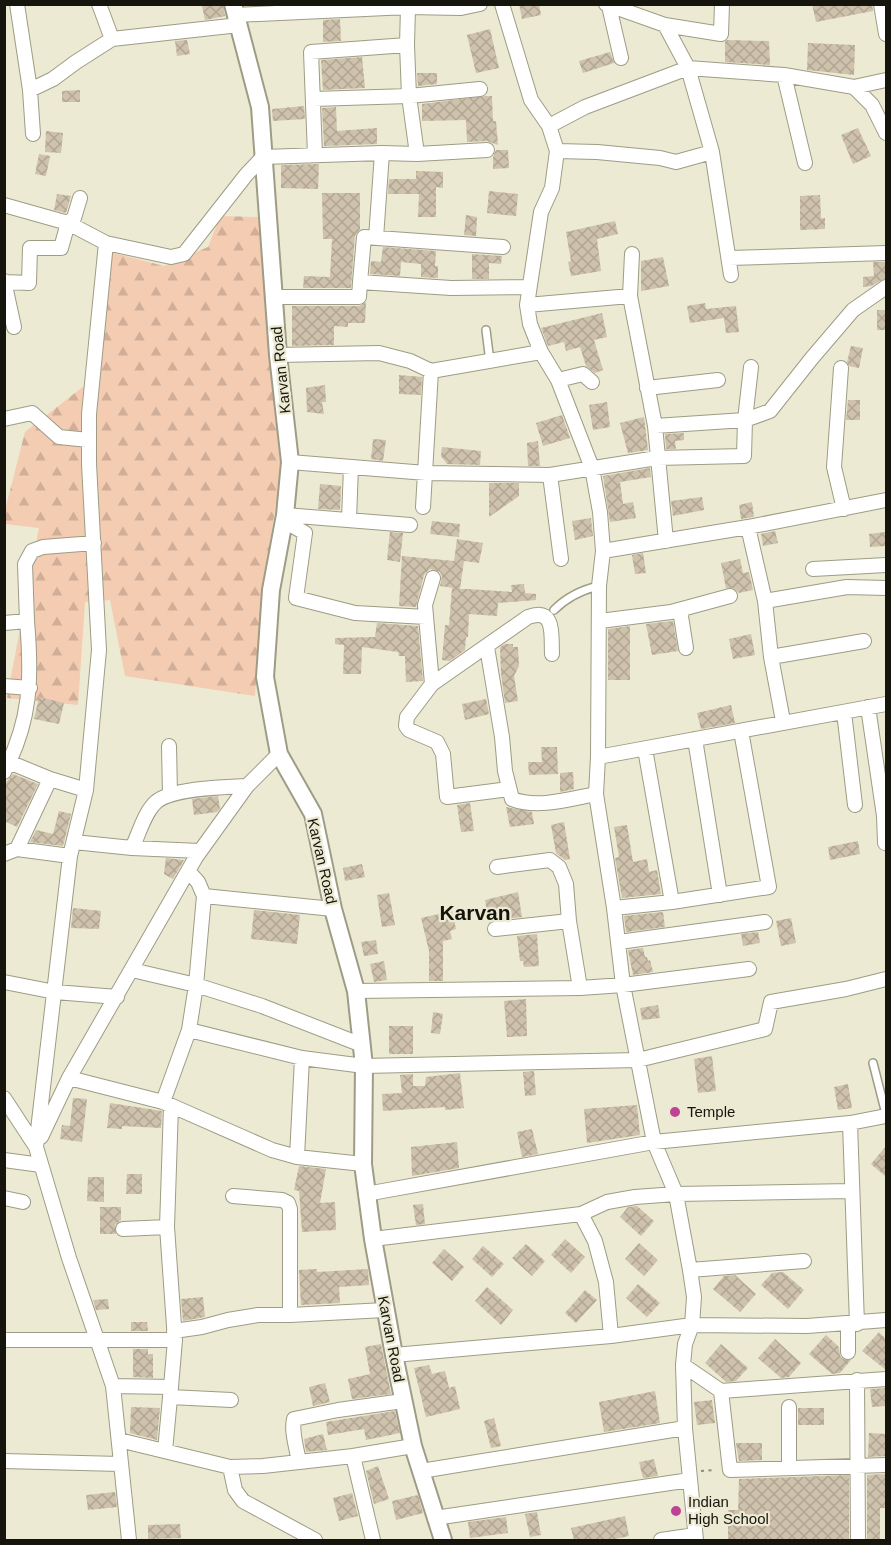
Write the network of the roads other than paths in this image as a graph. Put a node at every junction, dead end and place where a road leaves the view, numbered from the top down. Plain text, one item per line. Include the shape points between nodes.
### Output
1 (17, 4) edge
2 (99, 4) edge
3 (480, 4) edge
4 (502, 4) edge
5 (722, 4) edge
6 (881, 4) edge
7 (608, 5) edge
8 (433, 6) edge
9 (408, 7) junction
10 (236, 15) edge
11 (665, 25) junction
12 (886, 34) edge
13 (112, 39) junction
14 (407, 45) junction
15 (621, 58) dead end
16 (688, 68) junction
17 (784, 75) junction
18 (886, 80) edge
19 (854, 87) junction
20 (480, 89) dead end
21 (30, 90) junction
22 (409, 96) junction
23 (313, 99) junction
24 (549, 126) junction
25 (886, 133) edge
26 (33, 134) dead end
27 (487, 150) dead end
28 (557, 151) junction
29 (712, 152) junction
30 (382, 153) junction
31 (417, 154) junction
32 (315, 155) junction
33 (264, 157) junction
34 (805, 162) dead end
35 (80, 198) dead end
36 (4, 205) edge
37 (68, 223) junction
38 (376, 238) junction
39 (106, 243) junction
40 (503, 247) dead end
41 (886, 253) edge
42 (632, 254) dead end
43 (729, 258) junction
44 (731, 275) dead end
45 (5, 282) edge
46 (360, 282) junction
47 (529, 287) junction
48 (886, 287) edge
49 (630, 296) junction
50 (274, 297) junction
51 (527, 305) junction
52 (14, 327) dead end
53 (486, 330) dead end
54 (541, 352) junction
55 (278, 355) junction
56 (490, 362) junction
57 (751, 367) dead end
58 (842, 368) dead end
59 (431, 371) junction
60 (558, 380) junction
61 (718, 380) dead end
62 (592, 382) dead end
63 (647, 388) junction
64 (4, 418) edge
65 (745, 420) junction
66 (655, 426) junction
67 (89, 440) junction
68 (657, 458) junction
69 (290, 462) junction
70 (351, 467) junction
71 (592, 468) junction
72 (426, 473) junction
73 (550, 475) junction
74 (886, 500) edge
75 (423, 507) dead end
76 (844, 510) junction
77 (285, 518) junction
78 (349, 519) junction
79 (410, 525) dead end
80 (748, 527) junction
81 (666, 541) junction
82 (94, 543) junction
83 (603, 551) junction
84 (561, 559) dead end
85 (886, 565) edge
86 (813, 569) dead end
87 (433, 578) dead end
88 (599, 586) junction
89 (886, 588) edge
90 (730, 596) dead end
91 (765, 602) junction
92 (554, 610) dead end
93 (681, 610) junction
94 (426, 617) junction
95 (27, 621) junction
96 (600, 621) junction
97 (4, 623) edge
98 (864, 641) dead end
99 (487, 647) junction
100 (686, 648) dead end
101 (552, 654) dead end
102 (771, 657) junction
103 (432, 684) junction
104 (4, 686) edge
105 (30, 688) junction
106 (886, 704) edge
107 (868, 707) junction
108 (844, 712) junction
109 (783, 721) junction
110 (741, 731) junction
111 (695, 739) junction
112 (169, 746) dead end
113 (645, 748) junction
114 (279, 754) junction
115 (598, 757) junction
116 (6, 765) edge
117 (50, 779) junction
118 (247, 786) junction
119 (509, 789) junction
120 (86, 790) junction
121 (170, 794) junction
122 (596, 794) junction
123 (855, 805) dead end
124 (885, 843) dead end
125 (132, 848) junction
126 (72, 849) junction
127 (200, 851) junction
128 (11, 852) edge
129 (497, 867) dead end
130 (188, 871) junction
131 (720, 895) junction
132 (204, 896) junction
133 (672, 902) junction
134 (614, 908) junction
135 (333, 909) junction
136 (569, 921) junction
137 (765, 922) dead end
138 (495, 929) dead end
139 (619, 942) junction
140 (749, 969) dead end
141 (132, 970) junction
142 (886, 979) edge
143 (4, 982) edge
144 (196, 985) junction
145 (622, 985) junction
146 (580, 988) junction
147 (356, 991) junction
148 (55, 992) junction
149 (117, 997) junction
150 (189, 1030) junction
151 (362, 1045) junction
152 (302, 1058) junction
153 (639, 1060) junction
154 (873, 1063) dead end
155 (364, 1066) junction
156 (69, 1078) junction
157 (4, 1098) edge
158 (167, 1104) junction
159 (886, 1115) edge
160 (850, 1123) junction
161 (654, 1142) junction
162 (36, 1147) junction
163 (297, 1157) junction
164 (4, 1160) edge
165 (363, 1164) junction
166 (41, 1165) junction
167 (852, 1191) junction
168 (366, 1194) junction
169 (676, 1194) junction
170 (233, 1196) dead end
171 (4, 1198) edge
172 (23, 1202) dead end
173 (581, 1214) junction
174 (167, 1227) junction
175 (123, 1229) dead end
176 (373, 1239) junction
177 (804, 1261) dead end
178 (690, 1270) junction
179 (385, 1310) junction
180 (290, 1315) junction
181 (886, 1320) edge
182 (853, 1324) junction
183 (692, 1325) junction
184 (175, 1336) junction
185 (611, 1336) junction
186 (4, 1340) edge
187 (98, 1340) junction
188 (848, 1352) dead end
189 (394, 1355) junction
190 (683, 1365) junction
191 (857, 1380) junction
192 (886, 1380) edge
193 (113, 1386) junction
194 (721, 1391) junction
195 (170, 1392) junction
196 (231, 1400) dead end
197 (403, 1401) junction
198 (789, 1407) dead end
199 (685, 1428) junction
200 (119, 1440) junction
201 (413, 1446) junction
202 (165, 1451) junction
203 (353, 1456) junction
204 (4, 1461) edge
205 (299, 1462) junction
206 (120, 1464) junction
207 (857, 1465) junction
208 (886, 1465) edge
209 (230, 1467) junction
210 (789, 1468) junction
211 (421, 1471) junction
212 (689, 1476) junction
213 (435, 1518) junction
214 (695, 1538) edge
215 (129, 1540) edge
216 (315, 1540) edge
217 (372, 1540) edge
218 (443, 1540) edge
219 (660, 1540) edge
220 (858, 1540) edge

1 - 21 street
2 - 13 street
3 - 8 street via 461,8
4 - 24 street via 531,100
5 - 11 street via 721,34
6 - 12 street
7 - 11 street
7 - 15 street
8 - 9 street
9 - 10 street
9 - 14 street
10 - 13 street
10 - 33 street, Karvan Road via 260,107
11 - 16 street
13 - 21 street via 53,80
14 - 22 street
14 - 23 street via 311,52
16 - 17 street
16 - 24 street
16 - 29 street
17 - 19 street
17 - 34 street
18 - 19 street
19 - 25 street via 873,105
20 - 22 street
21 - 26 street
22 - 23 street
22 - 31 street
23 - 32 street
24 - 28 street
27 - 31 street
28 - 29 street via 676,162
28 - 47 street via 552,188 541,212
29 - 43 street
30 - 31 street
30 - 32 street
30 - 38 street
32 - 33 street
33 - 39 street via 184,254 171,257
33 - 50 street, Karvan Road
35 - 37 street via 74,218
36 - 37 street
37 - 39 street
37 - 45 street via 61,248 30,248 29,283
38 - 40 street
38 - 46 street via 364,237
39 - 67 street
41 - 43 street
42 - 49 street
43 - 44 street
45 - 52 street
46 - 47 street via 451,288
46 - 50 street via 359,297
47 - 51 street
48 - 65 street via 853,310 770,411
49 - 51 street
49 - 63 street
50 - 55 street, Karvan Road
51 - 54 street
53 - 56 lane
54 - 56 street
54 - 60 street
55 - 59 street via 379,353
55 - 69 street, Karvan Road
56 - 59 street
57 - 65 street
58 - 76 street via 834,467
59 - 72 street
60 - 62 street via 583,374
60 - 71 street
61 - 63 street
63 - 66 street
64 - 67 street via 32,413 59,437
65 - 66 street
65 - 68 street via 744,456
66 - 68 street
67 - 82 street
68 - 71 street
68 - 81 street
69 - 70 street
69 - 77 street, Karvan Road
70 - 72 street
70 - 78 street
71 - 73 street
71 - 83 street
72 - 73 street
72 - 75 street
73 - 84 street
74 - 76 street
76 - 80 street
77 - 78 street
77 - 94 street via 305,533 296,598 355,613
77 - 114 street, Karvan Road via 271,590 265,676
78 - 79 street
80 - 81 street
80 - 91 street
81 - 83 street
82 - 95 street via 32,551 26,564
82 - 120 street via 99,650
83 - 88 street
85 - 86 street
87 - 94 street via 425,605
88 - 92 lane via 580,591
88 - 96 street
89 - 91 street via 848,587
90 - 93 street
91 - 102 street
93 - 96 street
93 - 100 street
94 - 103 street
95 - 97 street
95 - 105 street
96 - 115 street
98 - 102 street
99 - 101 street via 538,613 550,622
99 - 103 street
99 - 119 street
102 - 109 street
103 - 119 street via 407,717 406,726 413,733 437,742 443,754 447,797
104 - 105 street
105 - 116 street via 20,739
106 - 107 street
107 - 108 street
107 - 124 street
108 - 109 street
108 - 123 street
109 - 110 street
110 - 111 street
110 - 131 street via 769,887
111 - 113 street
111 - 131 street
112 - 121 street
113 - 115 street
113 - 133 street
114 - 118 street
114 - 135 street, Karvan Road via 313,814
115 - 122 street
116 - 117 street
117 - 120 street
117 - 128 street
118 - 121 street
118 - 127 street
119 - 122 street via 512,799 520,802 545,803
120 - 126 street
121 - 125 street via 155,802
122 - 134 street
125 - 126 street
125 - 127 street
126 - 128 street
126 - 148 street
127 - 130 street
129 - 136 street via 550,860 559,867 566,884
130 - 132 street
130 - 141 street
131 - 133 street
132 - 135 street
132 - 144 street
133 - 134 street
134 - 139 street
135 - 147 street, Karvan Road
136 - 138 street
136 - 146 street
137 - 139 street
139 - 145 street
140 - 145 street
141 - 144 street
141 - 149 street
142 - 153 street via 771,1002 765,1029
143 - 148 street
144 - 150 street
144 - 151 street
145 - 146 street
145 - 153 street
146 - 147 street
147 - 151 street, Karvan Road
148 - 149 street
148 - 162 street
149 - 156 street
150 - 152 street
150 - 158 street
151 - 155 street, Karvan Road
152 - 155 street
152 - 163 street
153 - 155 street
153 - 161 street
154 - 159 lane
155 - 165 street, Karvan Road
156 - 158 street
156 - 162 street
157 - 162 street
158 - 163 street
158 - 174 street
159 - 160 street
160 - 161 street
160 - 167 street
161 - 168 street
161 - 169 street
162 - 166 street
163 - 165 street
164 - 166 street
165 - 168 street, Karvan Road
166 - 187 street
167 - 169 street
167 - 182 street
168 - 176 street, Karvan Road
169 - 173 street via 615,1200
169 - 178 street
170 - 180 street via 288,1203
171 - 172 street
173 - 176 street
173 - 185 street via 595,1241 606,1282
174 - 175 street
174 - 184 street
176 - 179 street, Karvan Road
177 - 178 street
178 - 183 street via 694,1297
179 - 180 street
179 - 189 street, Karvan Road
180 - 184 street via 228,1320
181 - 182 street
182 - 183 street
182 - 188 street
183 - 185 street
183 - 190 street
184 - 187 street
184 - 195 street
185 - 189 street
186 - 187 street
187 - 193 street
189 - 197 street, Karvan Road
190 - 194 street
190 - 199 street
191 - 192 street
191 - 194 street
191 - 207 street
193 - 195 street
193 - 200 street
194 - 210 street via 730,1470
195 - 196 street
195 - 202 street
197 - 201 street, Karvan Road
197 - 205 street via 294,1419
198 - 210 street
199 - 211 street
199 - 212 street
200 - 202 street
200 - 206 street
201 - 203 street
201 - 211 street, Karvan Road
202 - 209 street
203 - 205 street
203 - 217 street
204 - 206 street
205 - 209 street
206 - 215 street
207 - 208 street
207 - 210 street
207 - 220 street
209 - 216 street via 235,1490 243,1501
211 - 213 street, Karvan Road
212 - 213 street
212 - 214 street
213 - 218 street, Karvan Road
214 - 219 street

